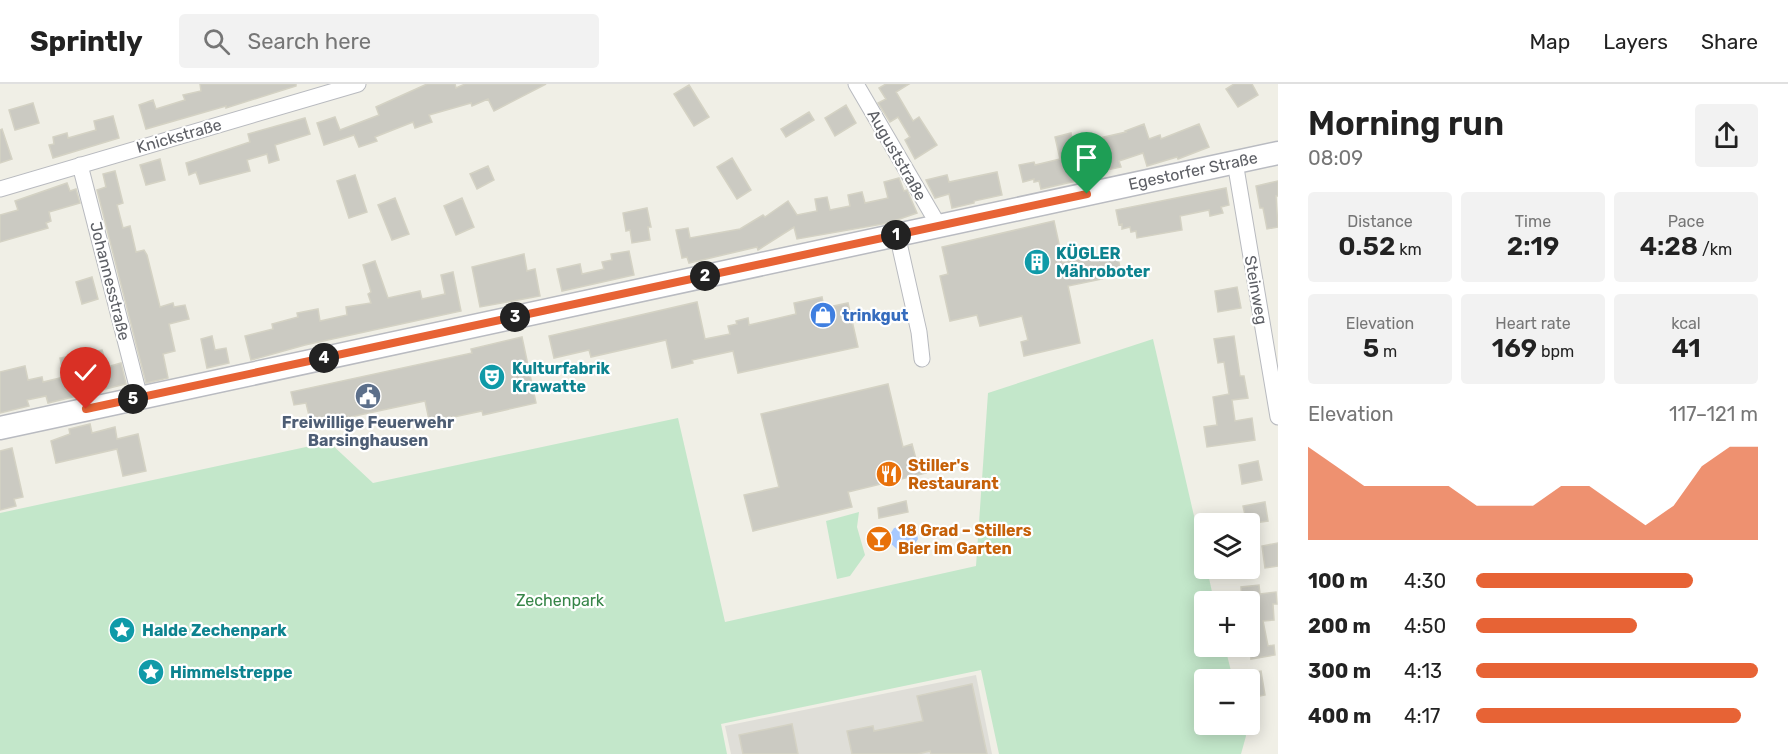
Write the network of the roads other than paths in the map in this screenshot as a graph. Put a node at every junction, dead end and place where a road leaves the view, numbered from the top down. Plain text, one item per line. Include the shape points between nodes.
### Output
1 (358, 84) edge
2 (856, 84) edge
3 (1278, 153) edge
4 (1235, 162) junction
5 (80, 165) junction
6 (0, 189) edge
7 (939, 226) junction
8 (897, 234) junction
9 (922, 359) dead end
10 (1274, 366) edge
11 (140, 398) junction
12 (1278, 417) edge
13 (0, 428) edge

1 - 5 street, Knickstraße
2 - 7 street, Auguststraße
3 - 4 main road, Egestorfer Straße
4 - 7 main road, Egestorfer Straße
4 - 10 street, Steinweg
5 - 6 street, Knickstraße
5 - 11 street, Johannesstraße
7 - 8 main road, Egestorfer Straße
8 - 9 street
8 - 11 main road, Egestorfer Straße
10 - 12 street, Steinweg
11 - 13 main road, Egestorfer Straße

